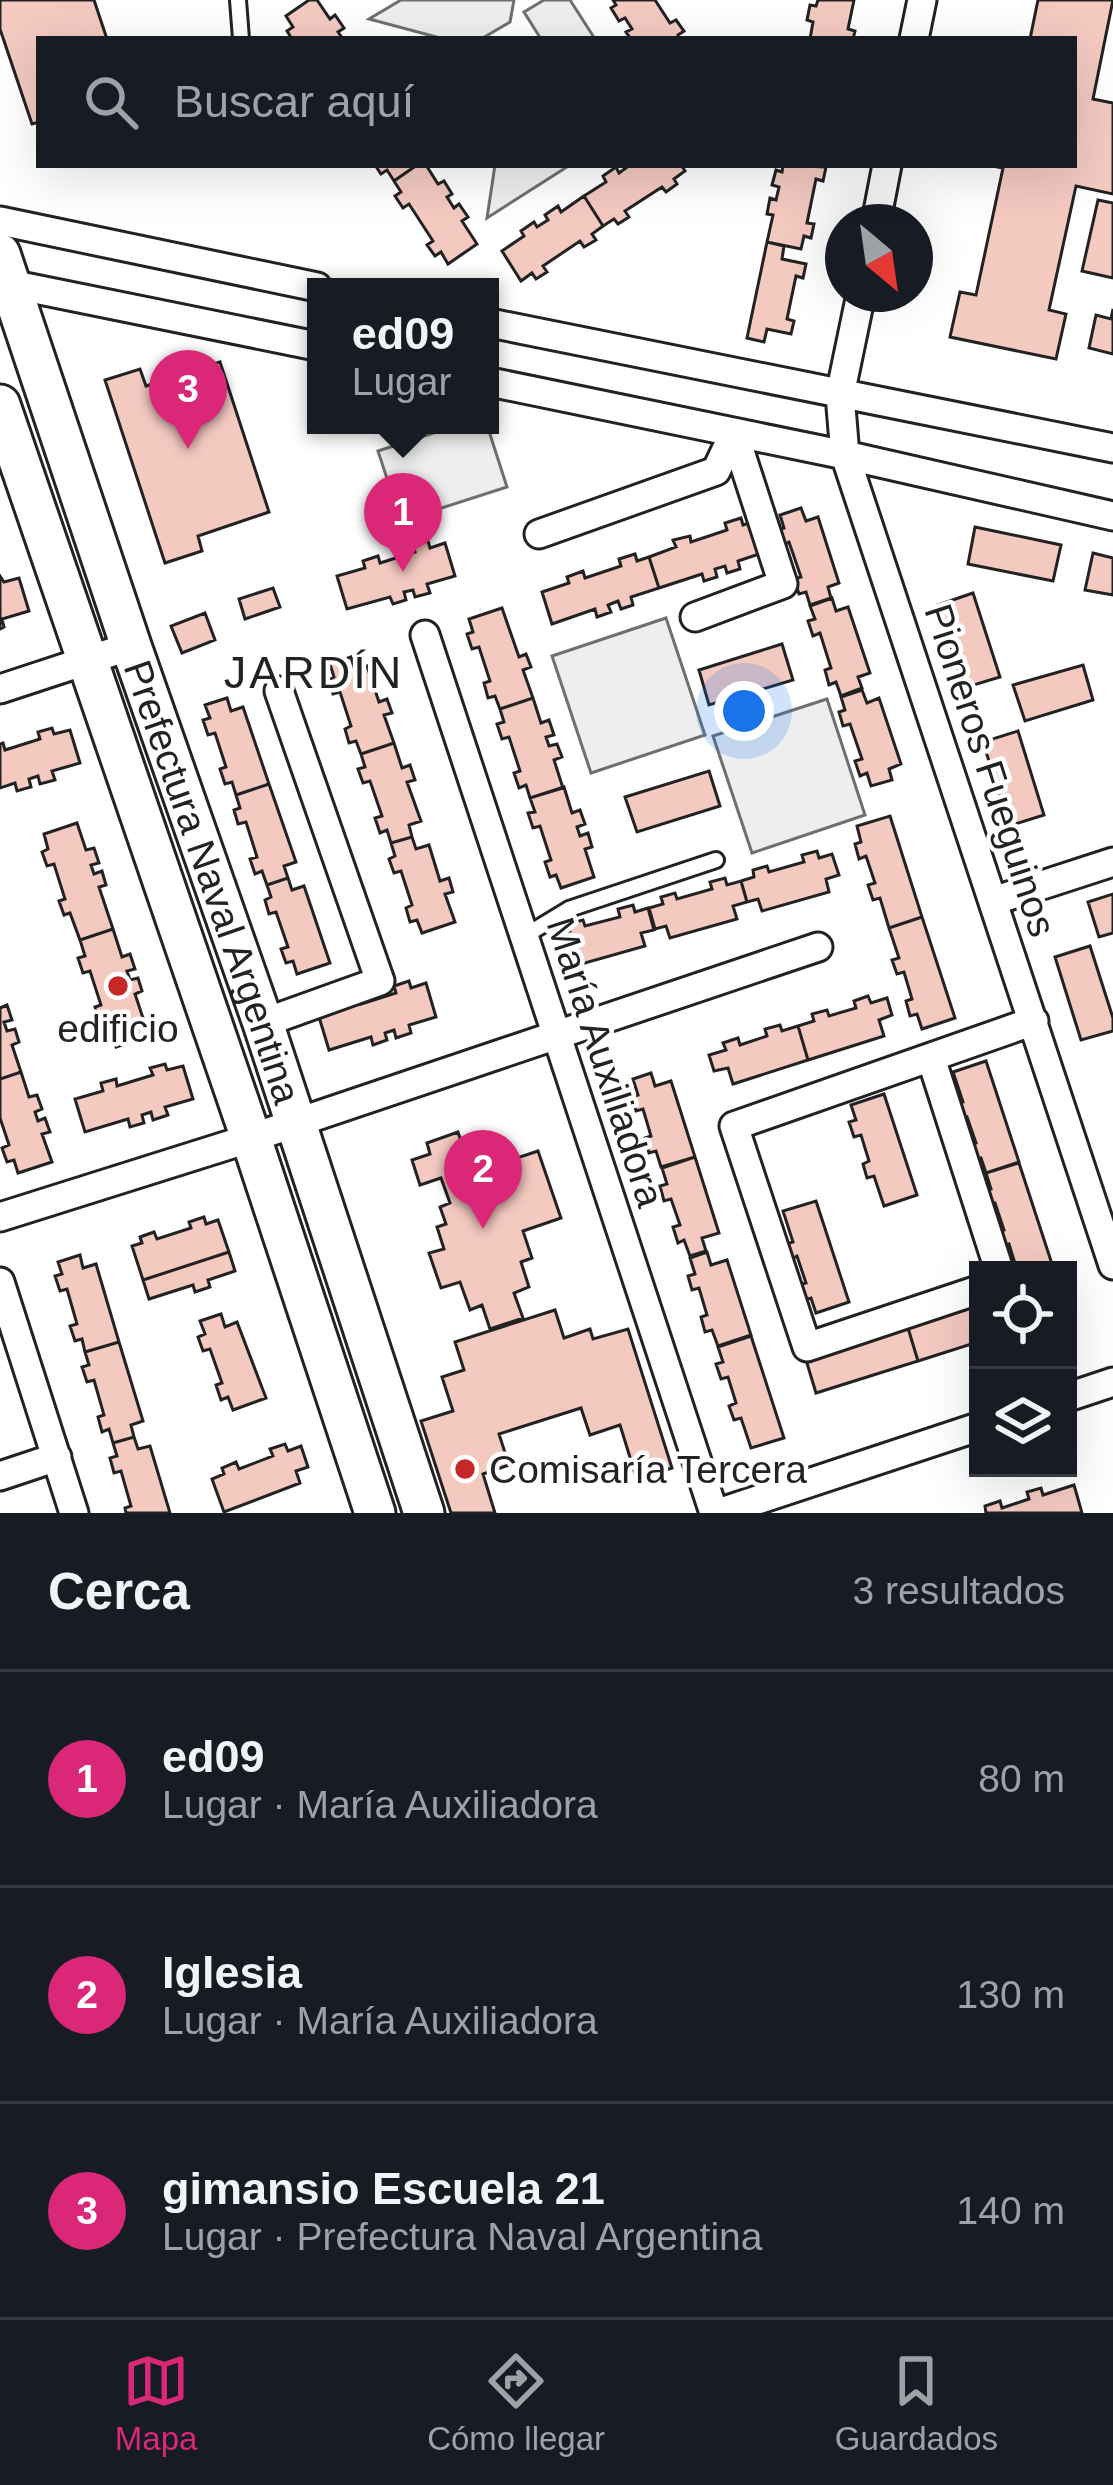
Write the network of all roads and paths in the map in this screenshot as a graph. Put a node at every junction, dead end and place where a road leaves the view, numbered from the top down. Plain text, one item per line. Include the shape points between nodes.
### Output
1 (238, 0) edge
2 (922, 0) edge
3 (241, 36) edge
4 (915, 36) edge
5 (886, 168) edge
6 (879, 204) edge
7 (0, 221) edge
8 (3, 273) edge
9 (307, 285) edge
10 (857, 312) edge
11 (499, 324) edge
12 (307, 344) edge
13 (499, 384) edge
14 (840, 395) junction
15 (0, 405) edge
16 (734, 433) junction
17 (1113, 448) edge
18 (845, 455) junction
19 (1113, 516) edge
20 (539, 533) dead end
21 (695, 617) dead end
22 (425, 635) dead end
23 (130, 646) junction
24 (86, 659) junction
25 (0, 689) edge
26 (279, 691) dead end
27 (716, 860) dead end
28 (1113, 862) edge
29 (993, 901) junction
30 (523, 937) junction
31 (818, 947) dead end
32 (263, 1022) junction
33 (1034, 1022) junction
34 (555, 1034) junction
35 (932, 1058) junction
36 (296, 1122) junction
37 (250, 1138) junction
38 (0, 1217) edge
39 (996, 1261) edge
40 (1113, 1265) edge
41 (0, 1282) edge
42 (969, 1293) edge
43 (1113, 1382) edge
44 (1077, 1394) edge
45 (969, 1430) edge
46 (57, 1457) junction
47 (0, 1477) edge
48 (74, 1513) edge
49 (375, 1513) edge
50 (424, 1513) edge
51 (716, 1513) edge

1 - 3 lane
2 - 4 street
5 - 6 street
7 - 9 street
8 - 12 street
8 - 23 main road, Prefectura Naval Argentina
10 - 14 street, Pioneros Fueguinos
11 - 14 street
13 - 16 street
14 - 17 street
14 - 18 street, Pioneros Fueguinos
15 - 24 main road, Prefectura Naval Argentina
16 - 18 street
16 - 20 street via 716,471
16 - 21 street via 783,584
18 - 19 street
18 - 29 street, Pioneros Fueguinos
22 - 30 street, María Auxiliadora
23 - 24 street
23 - 32 main road, Prefectura Naval Argentina
24 - 25 street
24 - 37 main road, Prefectura Naval Argentina
26 - 32 street via 380,982
27 - 30 lane via 569,909
28 - 29 street
29 - 33 street, Pioneros Fueguinos
30 - 34 street, María Auxiliadora
31 - 34 street
32 - 36 main road, Prefectura Naval Argentina
33 - 35 street
33 - 40 street, Pioneros Fueguinos
34 - 36 street
34 - 51 street, María Auxiliadora
35 - 39 street
35 - 42 street via 734,1126 807,1347
36 - 37 street
36 - 50 main road, Prefectura Naval Argentina
37 - 38 street
37 - 49 main road, Prefectura Naval Argentina
41 - 46 street
43 - 44 street
45 - 51 street
46 - 47 street
46 - 48 street

